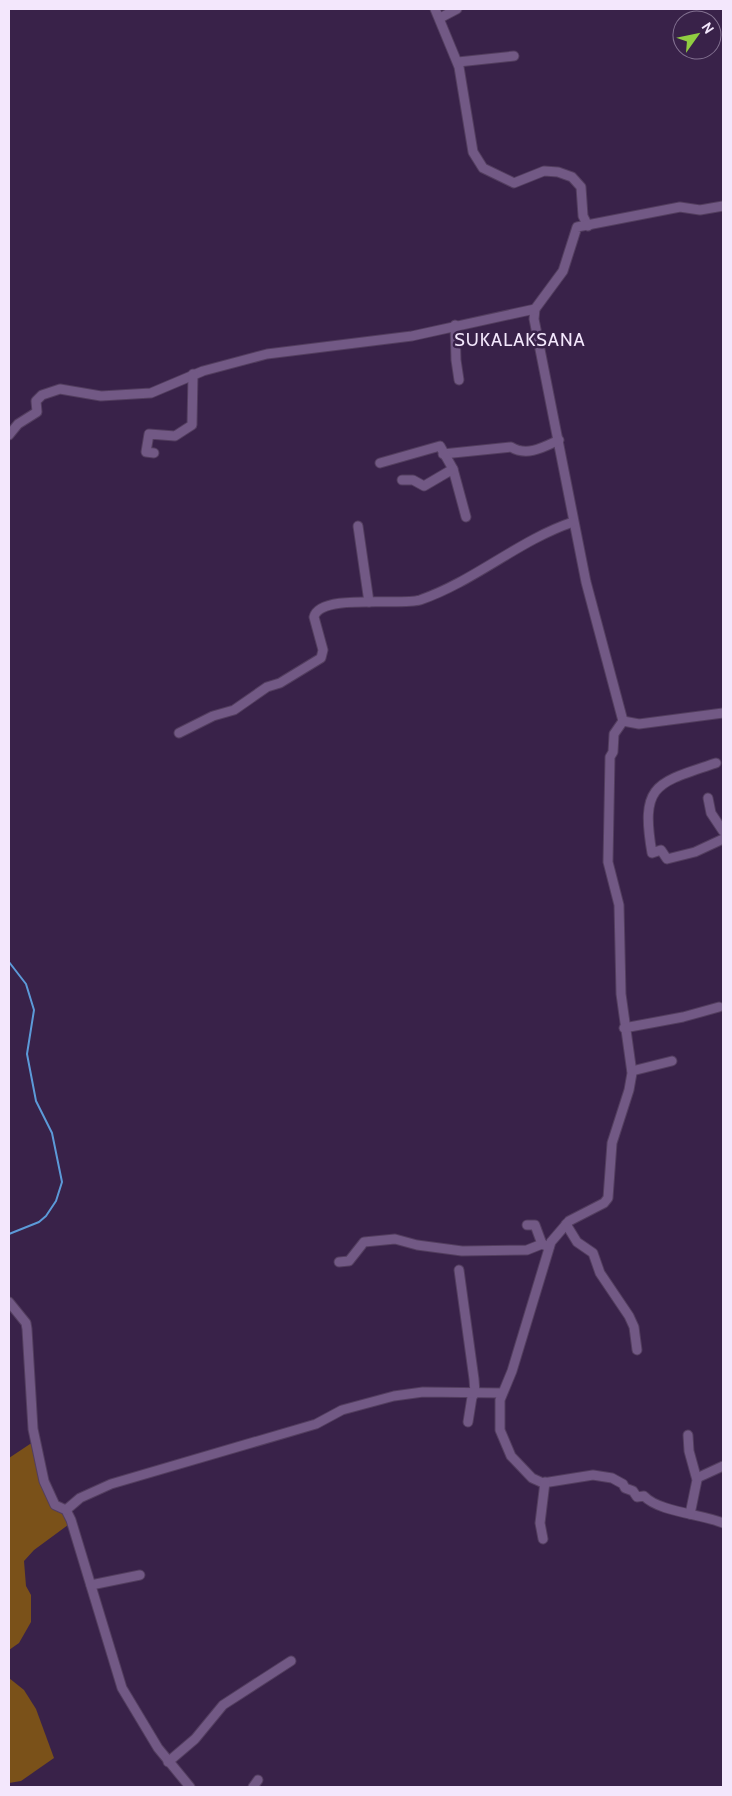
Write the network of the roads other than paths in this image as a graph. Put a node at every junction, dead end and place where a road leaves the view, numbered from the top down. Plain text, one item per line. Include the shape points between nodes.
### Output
1 (435, 9) edge
2 (457, 9) edge
3 (440, 18) junction
4 (514, 56) dead end
5 (458, 62) junction
6 (723, 206) edge
7 (588, 226) junction
8 (535, 309) junction
9 (455, 326) junction
10 (193, 374) junction
11 (459, 380) dead end
12 (9, 435) edge
13 (559, 440) junction
14 (154, 453) dead end
15 (444, 454) junction
16 (380, 463) dead end
17 (453, 469) junction
18 (402, 480) dead end
19 (466, 517) dead end
20 (573, 522) junction
21 (358, 526) dead end
22 (369, 602) junction
23 (723, 714) edge
24 (623, 721) junction
25 (179, 733) dead end
26 (716, 763) dead end
27 (708, 798) dead end
28 (723, 831) edge
29 (723, 839) edge
30 (719, 1007) dead end
31 (624, 1028) junction
32 (672, 1061) dead end
33 (632, 1071) junction
34 (566, 1224) junction
35 (527, 1225) dead end
36 (546, 1246) junction
37 (339, 1262) dead end
38 (459, 1270) dead end
39 (9, 1302) edge
40 (637, 1350) dead end
41 (475, 1393) junction
42 (502, 1393) junction
43 (468, 1422) dead end
44 (688, 1435) dead end
45 (723, 1466) edge
46 (696, 1476) junction
47 (545, 1482) junction
48 (66, 1510) junction
49 (690, 1514) junction
50 (723, 1524) edge
51 (543, 1539) dead end
52 (140, 1575) dead end
53 (91, 1586) junction
54 (290, 1662) dead end
55 (168, 1762) junction
56 (190, 1787) edge

1 - 3 street
2 - 3 street
3 - 5 street
4 - 5 street
5 - 7 street via 473,152 483,168 514,183 544,171 572,177 581,187 583,216
6 - 7 street via 700,210 680,208
7 - 8 street via 577,227 564,271
8 - 9 street
8 - 13 street via 534,319
9 - 10 street via 412,336 267,354
9 - 11 street
10 - 12 street via 165,389 142,395 102,396 60,388 42,395 36,401 36,412 18,424
10 - 14 street via 192,425 176,436 150,434 145,451
13 - 15 street via 533,451 519,451 511,447
13 - 20 street
15 - 16 street via 438,445
15 - 17 street
17 - 18 street via 424,486 414,480
17 - 19 street
20 - 22 street via 540,535 491,566 419,600
20 - 24 street via 594,616
21 - 22 street
22 - 25 street via 335,603 316,612 314,617 323,650 320,658 280,682 267,686 236,709
23 - 24 street via 639,724
24 - 31 street via 614,734 610,757 608,862 619,905
26 - 29 street via 665,782 652,794 646,822 652,854 661,850 667,859 695,852
27 - 28 street via 711,814
30 - 31 street
31 - 33 street
32 - 33 street
33 - 34 street via 612,1143 608,1198
34 - 36 street
34 - 40 street via 577,1242 593,1253 600,1273 630,1316
35 - 36 street via 535,1225
36 - 37 street via 526,1250 462,1251 417,1246 395,1239 364,1242 350,1260
36 - 42 street via 512,1371
38 - 41 street
39 - 48 street via 26,1323 33,1430 44,1481 55,1505
41 - 42 street
41 - 43 street
41 - 48 street via 423,1392 342,1410 316,1424 111,1484 80,1498
42 - 47 street via 498,1422 508,1450 514,1461 532,1478
44 - 46 street
45 - 46 street
46 - 49 street
47 - 49 street via 585,1475 606,1476 637,1496
47 - 51 street via 540,1523
48 - 53 street
49 - 50 street
52 - 53 street
53 - 55 street via 122,1688
54 - 55 street via 223,1705 195,1739
55 - 56 street

